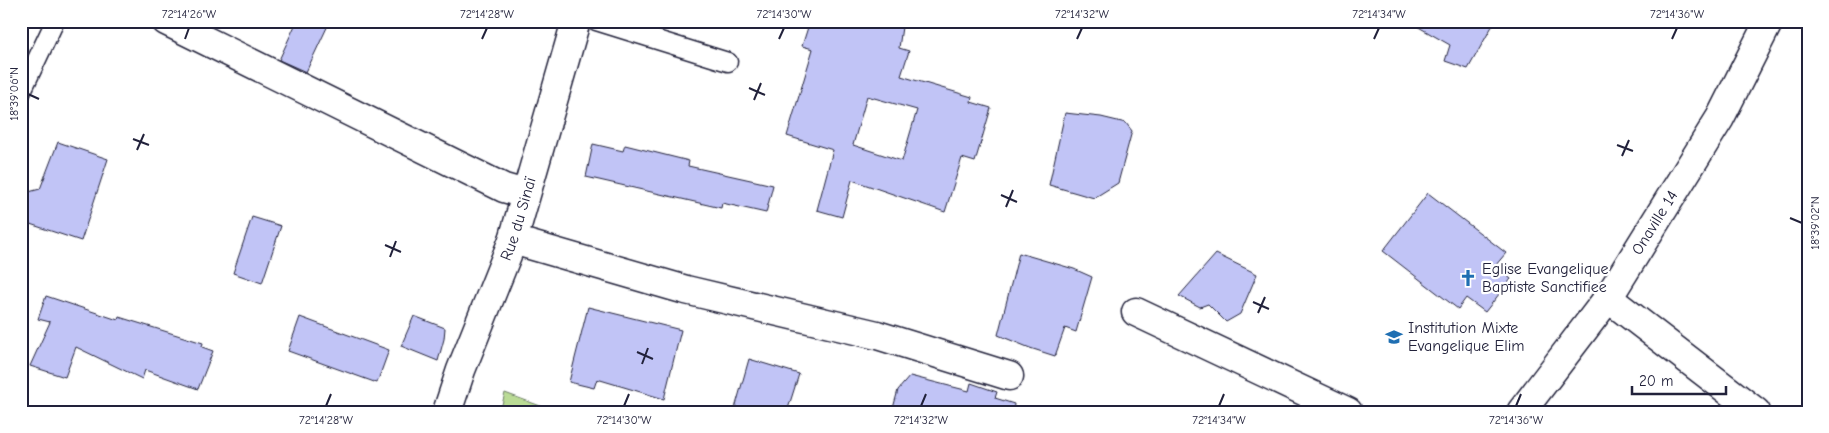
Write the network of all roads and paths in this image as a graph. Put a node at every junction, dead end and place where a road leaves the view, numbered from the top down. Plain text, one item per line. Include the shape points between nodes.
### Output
1 (55, 21) edge
2 (166, 21) edge
3 (576, 21) edge
4 (596, 21) edge
5 (1768, 21) edge
6 (728, 62) dead end
7 (21, 94) edge
8 (525, 194) junction
9 (513, 240) junction
10 (1608, 298) junction
11 (1136, 312) dead end
12 (1009, 376) dead end
13 (447, 412) edge
14 (1348, 412) edge
15 (1521, 412) edge
16 (1756, 412) edge

1 - 7 lane
2 - 8 street via 504,188
3 - 8 street, Rue du Sinaï
4 - 6 lane
5 - 10 street, Onaville 14 via 1720,118
8 - 9 street, Rue du Sinaï
9 - 12 street via 686,290 877,335
9 - 13 street, Rue du Sinaï
10 - 15 street, Onaville 14
10 - 16 street
11 - 14 street

